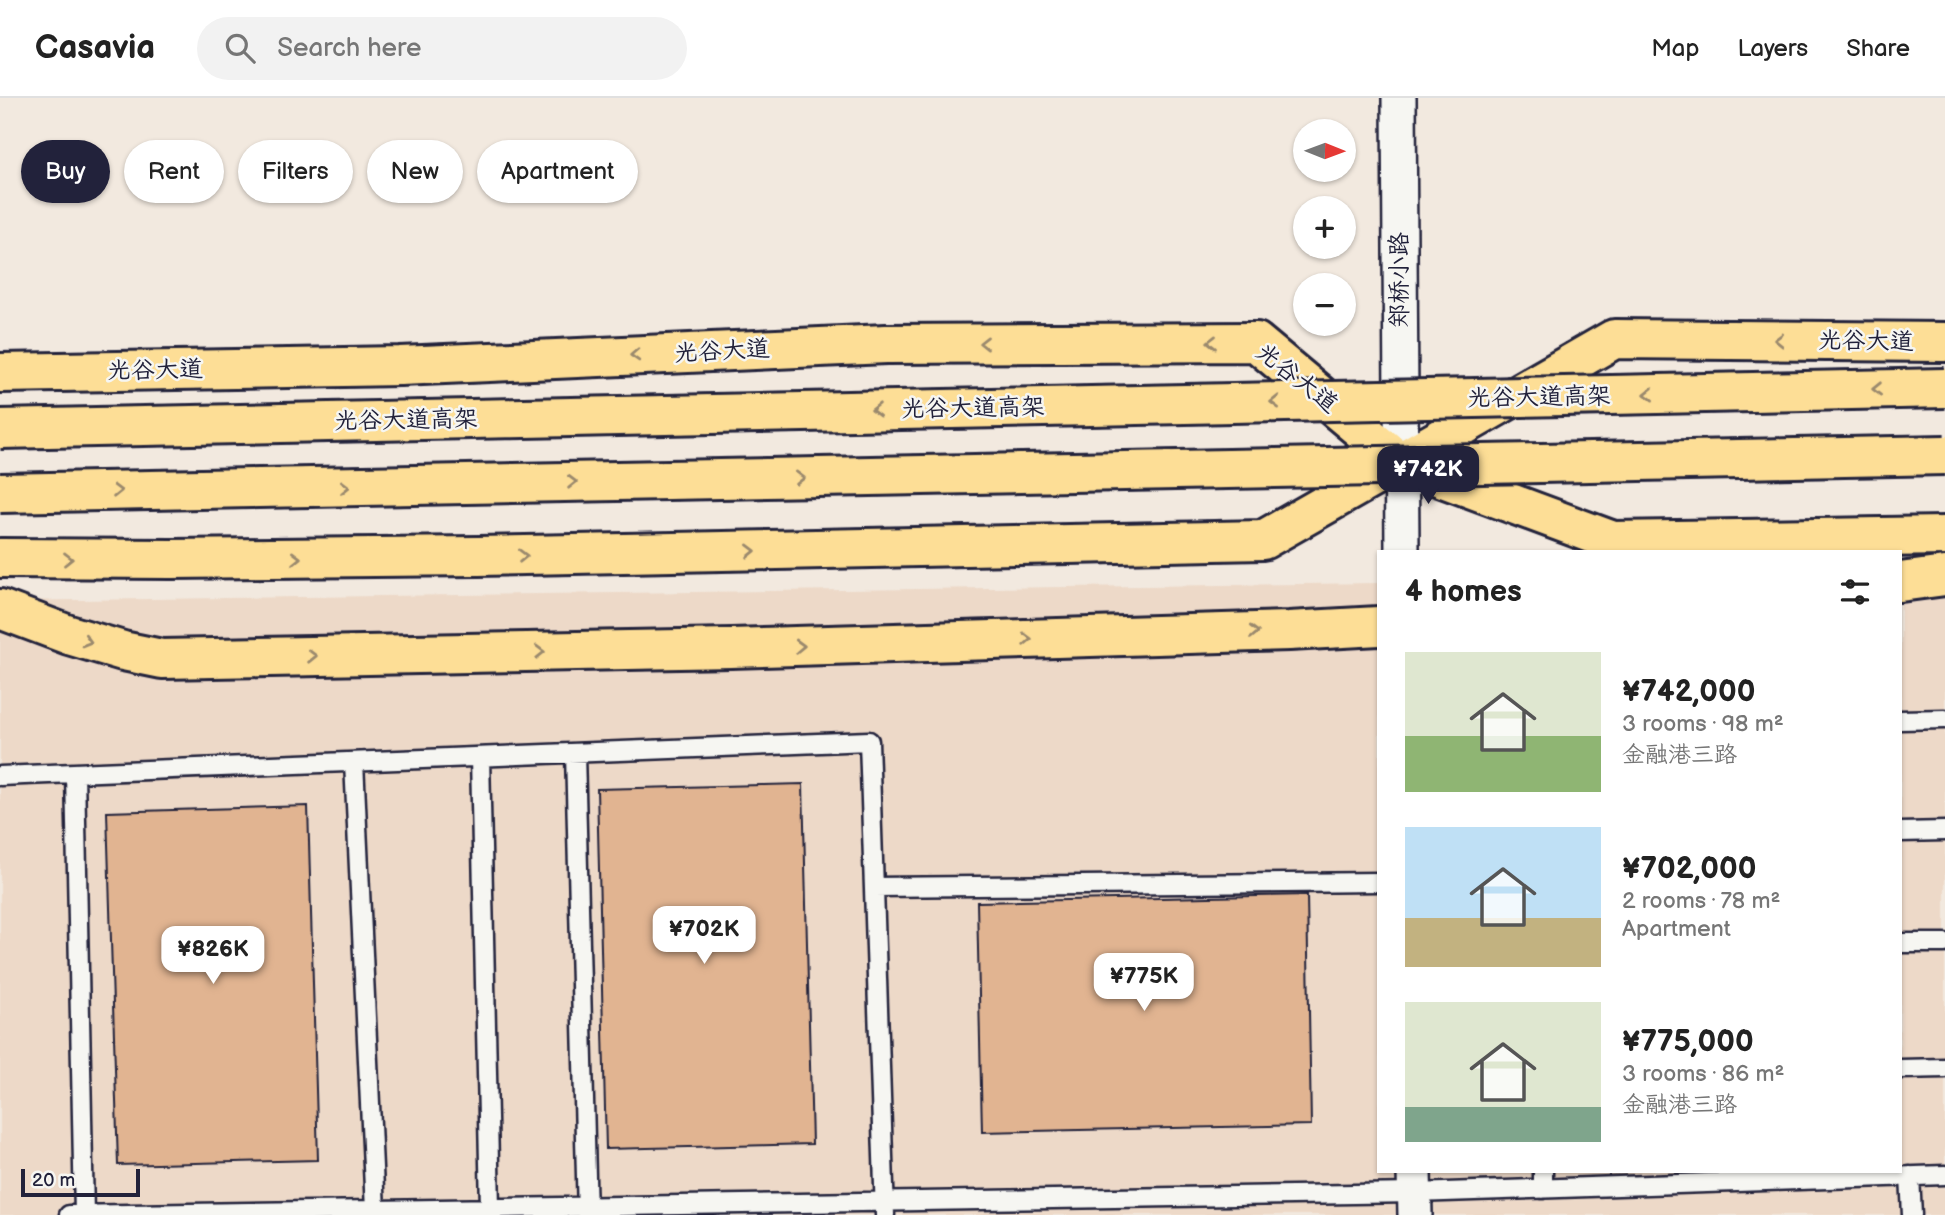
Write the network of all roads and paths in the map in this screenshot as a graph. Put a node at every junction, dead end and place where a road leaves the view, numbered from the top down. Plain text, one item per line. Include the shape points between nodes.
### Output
1 (1399, 98) edge
2 (1945, 342) edge
3 (0, 373) edge
4 (1945, 388) edge
5 (0, 429) edge
6 (1945, 456) edge
7 (1400, 462) junction
8 (0, 494) edge
9 (1945, 536) edge
10 (1402, 550) edge
11 (0, 558) edge
12 (1945, 576) edge
13 (1902, 582) edge
14 (0, 609) edge
15 (1377, 626) edge
16 (1945, 719) edge
17 (1902, 720) edge
18 (575, 753) junction
19 (480, 757) junction
20 (355, 762) junction
21 (75, 773) junction
22 (0, 776) edge
23 (1945, 831) edge
24 (1902, 832) edge
25 (1377, 882) edge
26 (874, 887) junction
27 (1902, 943) edge
28 (1945, 943) edge
29 (1945, 1068) edge
30 (1902, 1069) edge
31 (1543, 1173) edge
32 (1825, 1175) edge
33 (1945, 1175) edge
34 (1910, 1176) junction
35 (1544, 1189) junction
36 (1415, 1193) edge
37 (490, 1208) junction
38 (884, 1208) edge
39 (375, 1210) junction
40 (587, 1211) edge
41 (69, 1215) edge
42 (84, 1215) edge
43 (1912, 1215) edge

1 - 7 street, 郑桥小路
2 -> 7 main road, 光谷大道 via 1614,339
7 -> 3 main road, 光谷大道 via 1256,342 886,344 400,366
4 -> 5 main road, 光谷大道高架, bridge
8 -> 6 main road, bridge
7 - 9 main road, 光谷大道 via 1613,541
7 - 10 street, 郑桥小路
11 -> 7 main road, 光谷大道 via 478,556 1263,540
12 - 13 main road
14 -> 15 main road via 69,635 162,659 732,648
16 - 17 lane
18 - 19 lane
18 - 26 lane via 869,741
18 - 40 lane
19 - 20 lane
19 - 37 lane
20 - 21 lane
20 - 39 lane
21 - 22 lane
21 - 42 lane
23 - 24 lane
25 - 26 lane
26 - 38 lane
27 - 28 lane
29 - 30 lane
31 - 35 lane
32 - 34 lane
32 - 35 lane
33 - 34 lane
34 - 43 lane
35 - 36 lane
36 - 38 lane
37 - 39 lane
37 - 40 lane
38 - 40 lane
39 - 42 lane
41 - 42 lane

